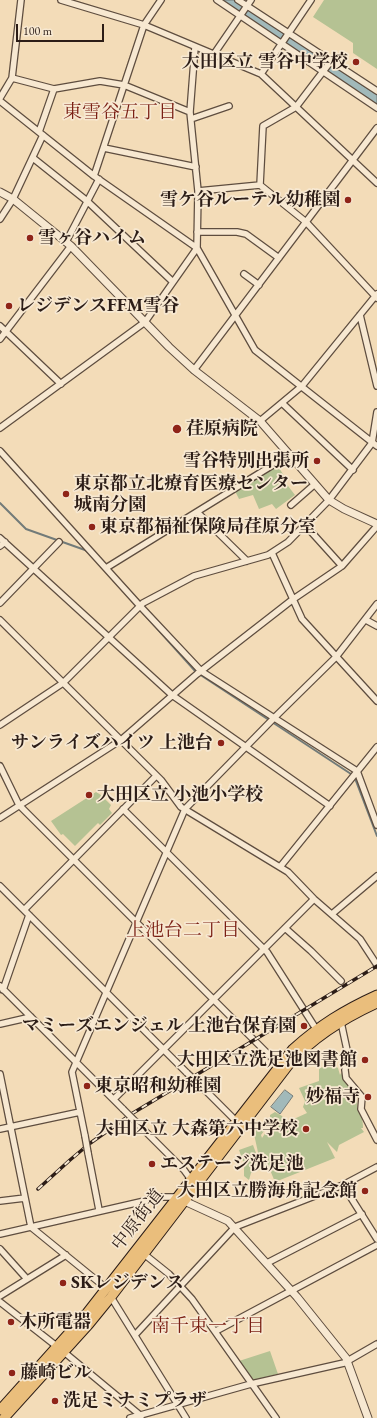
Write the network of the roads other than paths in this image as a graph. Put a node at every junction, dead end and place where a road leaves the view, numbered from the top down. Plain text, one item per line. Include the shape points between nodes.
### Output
1 (21, 0) edge
2 (61, 0) edge
3 (161, 0) edge
4 (217, 0) edge
5 (238, 0) edge
6 (251, 0) edge
7 (311, 0) edge
8 (247, 6) junction
9 (241, 15) junction
10 (144, 25) junction
11 (288, 34) junction
12 (282, 43) junction
13 (195, 47) junction
14 (214, 54) junction
15 (330, 62) junction
16 (323, 71) junction
17 (261, 74) junction
18 (12, 78) junction
19 (124, 85) junction
20 (54, 88) junction
21 (377, 91) edge
22 (0, 98) edge
23 (0, 101) edge
24 (229, 106) dead end
25 (296, 107) junction
26 (377, 108) edge
27 (190, 112) junction
28 (191, 119) junction
29 (377, 129) edge
30 (41, 133) junction
31 (104, 148) junction
32 (33, 158) junction
33 (353, 160) junction
34 (196, 167) junction
35 (97, 178) junction
36 (377, 183) edge
37 (260, 185) junction
38 (198, 191) junction
39 (0, 192) edge
40 (13, 199) junction
41 (87, 201) junction
42 (0, 219) edge
43 (306, 222) junction
44 (197, 232) junction
45 (69, 244) junction
46 (197, 248) junction
47 (279, 258) junction
48 (244, 274) dead end
49 (173, 282) junction
50 (259, 285) junction
51 (376, 296) edge
52 (236, 315) junction
53 (360, 315) junction
54 (145, 322) junction
55 (0, 326) edge
56 (6, 332) junction
57 (0, 339) edge
58 (194, 370) junction
59 (60, 384) junction
60 (302, 386) junction
61 (377, 386) edge
62 (282, 404) junction
63 (377, 412) edge
64 (260, 421) junction
65 (0, 428) edge
66 (374, 445) edge
67 (0, 452) edge
68 (289, 455) junction
69 (353, 470) junction
70 (315, 484) junction
71 (329, 500) junction
72 (291, 505) dead end
73 (197, 512) junction
74 (377, 524) edge
75 (305, 525) junction
76 (2, 542) edge
77 (59, 542) dead end
78 (272, 553) junction
79 (246, 561) junction
80 (342, 566) junction
81 (34, 568) junction
82 (106, 568) junction
83 (292, 600) junction
84 (0, 603) edge
85 (377, 604) edge
86 (139, 607) junction
87 (0, 620) edge
88 (366, 620) junction
89 (377, 626) edge
90 (109, 638) junction
91 (336, 658) junction
92 (199, 672) junction
93 (63, 683) junction
94 (172, 695) junction
95 (377, 701) edge
96 (274, 718) junction
97 (0, 725) edge
98 (121, 740) junction
99 (246, 747) junction
100 (377, 747) edge
101 (0, 766) edge
102 (357, 771) junction
103 (156, 776) junction
104 (19, 805) junction
105 (330, 806) junction
106 (123, 809) junction
107 (185, 809) junction
108 (0, 818) edge
109 (377, 825) edge
110 (167, 852) junction
111 (73, 860) junction
112 (280, 867) junction
113 (377, 876) edge
114 (0, 886) edge
115 (314, 899) junction
116 (24, 910) junction
117 (332, 914) junction
118 (29, 915) junction
119 (136, 922) junction
120 (285, 928) junction
121 (264, 949) junction
122 (376, 960) edge
123 (341, 981) dead end
124 (2, 988) edge
125 (106, 992) junction
126 (377, 995) edge
127 (214, 999) junction
128 (377, 1003) edge
129 (31, 1018) junction
130 (341, 1022) junction
131 (0, 1024) edge
132 (318, 1032) junction
133 (164, 1050) junction
134 (76, 1062) junction
135 (279, 1065) junction
136 (0, 1074) edge
137 (114, 1099) junction
138 (80, 1112) junction
139 (236, 1122) junction
140 (10, 1127) junction
141 (0, 1129) edge
142 (377, 1140) edge
143 (377, 1166) edge
144 (191, 1178) junction
145 (343, 1185) junction
146 (191, 1192) junction
147 (25, 1198) junction
148 (180, 1199) junction
149 (0, 1201) edge
150 (99, 1210) junction
151 (362, 1214) junction
152 (31, 1227) junction
153 (235, 1227) junction
154 (1, 1235) edge
155 (377, 1239) edge
156 (377, 1245) edge
157 (0, 1249) edge
158 (144, 1254) junction
159 (66, 1255) junction
160 (267, 1263) junction
161 (27, 1279) junction
162 (180, 1285) junction
163 (106, 1288) junction
164 (292, 1291) junction
165 (0, 1296) edge
166 (111, 1297) junction
167 (0, 1302) edge
168 (216, 1331) junction
169 (135, 1335) junction
170 (377, 1344) edge
171 (60, 1349) junction
172 (347, 1361) junction
173 (251, 1384) junction
174 (177, 1404) junction
175 (0, 1410) edge
176 (141, 1416) edge
177 (4, 1418) edge
178 (130, 1418) edge
179 (186, 1418) edge
180 (276, 1418) edge
181 (368, 1418) edge

1 - 18 street
2 - 10 street
3 - 10 street
4 - 9 street
5 - 8 street
6 - 8 street
7 - 11 street
8 - 9 street
8 - 11 street
9 - 12 street
9 - 14 street
10 - 13 street
10 - 19 street
11 - 12 street
11 - 15 street
12 - 16 street
12 - 17 street
13 - 14 street
13 - 27 street
14 - 17 street
15 - 16 street
15 - 21 street
16 - 25 street
16 - 26 street
17 - 25 street
18 - 20 street
18 - 22 street
19 - 20 street via 100,81
19 - 27 street
19 - 31 street
20 - 30 street
23 - 30 street
24 - 28 street
25 - 33 street
25 - 37 street via 263,126
27 - 28 street
28 - 34 street
29 - 33 street
30 - 32 street
30 - 35 street
31 - 34 street
31 - 35 street
32 - 40 street
32 - 41 street
33 - 36 street
33 - 43 street
34 - 38 street
35 - 41 street
35 - 46 street
37 - 38 street
37 - 43 street
38 - 44 street
39 - 40 street
40 - 42 street
40 - 45 street
41 - 45 street
41 - 49 street
43 - 47 street
43 - 51 street
44 - 46 street
44 - 47 street via 246,234
45 - 54 street
45 - 56 street
46 - 49 street
46 - 52 street
47 - 50 street
48 - 50 street
49 - 54 street
50 - 52 street
51 - 53 street
52 - 58 street
52 - 60 street via 255,350
53 - 60 street
53 - 61 street
54 - 58 street
54 - 59 street
55 - 56 street
56 - 57 street
56 - 59 street
58 - 64 street
59 - 65 street
60 - 62 street
60 - 66 street
62 - 64 street
62 - 69 street
63 - 66 street
64 - 68 street
66 - 69 street
67 - 82 street
68 - 70 street
68 - 73 street
69 - 71 street
70 - 71 street
70 - 72 street
71 - 74 street via 344,510
71 - 75 street
73 - 79 street
73 - 82 street
74 - 80 street
75 - 78 street
75 - 80 street
76 - 81 street
77 - 81 street
78 - 79 street
78 - 83 street
79 - 86 street via 194,576
80 - 83 street
81 - 84 street
81 - 90 street
82 - 86 street
83 - 91 street via 302,619
83 - 92 street
85 - 88 street
86 - 90 street
86 - 92 street
87 - 93 street
88 - 89 street
88 - 91 street
90 - 93 street
90 - 94 street
91 - 95 street
91 - 96 street
92 - 94 street
92 - 96 street
93 - 97 street
93 - 98 street
94 - 98 street
94 - 99 street
96 - 99 street
96 - 102 street
98 - 103 street
98 - 104 street
99 - 105 street
99 - 107 street
100 - 102 street
101 - 104 street
102 - 105 street
102 - 109 street
103 - 106 street
103 - 107 street
104 - 108 street
104 - 111 street
105 - 112 street
106 - 110 street
106 - 111 street
107 - 110 street
107 - 112 street
110 - 119 street
110 - 121 street
111 - 116 street
111 - 119 street
112 - 115 street
113 - 117 street
114 - 116 street
115 - 117 street
115 - 120 street
116 - 118 street
117 - 122 street via 360,939
118 - 124 street
118 - 125 street
119 - 125 street
119 - 127 street
120 - 121 street
120 - 123 street
121 - 127 street
121 - 132 street
124 - 129 street
125 - 133 street
125 - 134 street
126 - 132 main road, 中原街道 via 340,1013
127 - 133 street
127 - 135 street
128 - 130 main road, 中原街道
129 - 131 street
129 - 134 street
130 - 132 main road, 中原街道
130 - 142 street via 347,1050 346,1078 362,1097 361,1109
132 - 135 main road, 中原街道 via 293,1049
132 - 146 main road, 中原街道 via 285,1069
133 - 137 street
133 - 139 street, bridge
134 - 137 street
134 - 138 street via 72,1072
135 - 139 main road, 中原街道
136 - 140 street
137 - 144 street, bridge
138 - 140 street
138 - 150 street, bridge
139 - 144 main road, 中原街道
140 - 141 street
140 - 147 street
143 - 145 street
144 - 146 street
144 - 148 main road, 中原街道
145 - 151 street
145 - 153 street
146 - 148 main road, 中原街道
147 - 149 street
147 - 152 street
148 - 150 street via 162,1197
148 - 153 street via 228,1221
148 - 158 main road, 中原街道
148 - 163 main road, 中原街道
150 - 152 street
151 - 155 street
151 - 160 street
152 - 154 street
152 - 159 street
153 - 160 street
153 - 162 street
156 - 164 street
157 - 161 street
158 - 162 street
158 - 166 main road, 中原街道
159 - 161 street
159 - 163 street
160 - 164 street
161 - 165 street
162 - 168 street
162 - 169 street
163 - 171 main road, 中原街道
164 - 168 street
164 - 172 street
166 - 169 street
166 - 171 main road, 中原街道
167 - 171 street
168 - 173 street
169 - 174 street
170 - 172 street
171 - 175 main road, 中原街道
171 - 176 street
171 - 177 main road, 中原街道
172 - 173 street
172 - 181 street
173 - 174 street
173 - 180 street
174 - 176 street
174 - 179 street
176 - 178 street

